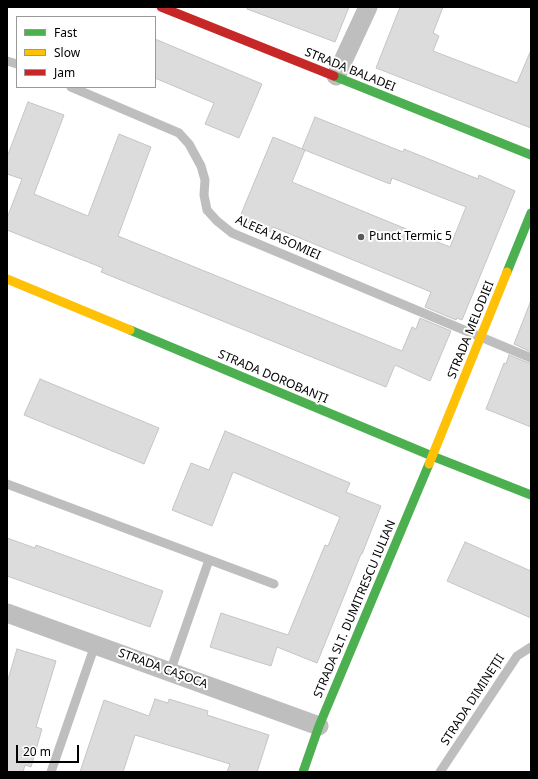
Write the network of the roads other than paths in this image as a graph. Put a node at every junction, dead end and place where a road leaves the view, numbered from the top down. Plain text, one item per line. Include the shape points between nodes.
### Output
1 (161, 7) edge
2 (368, 7) edge
3 (336, 76) junction
4 (73, 88) edge
5 (531, 155) edge
6 (531, 213) edge
7 (7, 280) edge
8 (481, 337) junction
9 (531, 358) edge
10 (432, 456) junction
11 (7, 484) edge
12 (531, 495) edge
13 (209, 560) junction
14 (274, 584) dead end
15 (7, 613) edge
16 (95, 645) junction
17 (531, 647) edge
18 (170, 672) junction
19 (320, 726) junction
20 (51, 772) edge
21 (303, 772) edge
22 (440, 772) edge

1 - 3 street, STRADA BALADEI
2 - 3 street
3 - 5 street, STRADA BALADEI
4 - 8 lane, ALEEA IASOMIEI via 179,133 189,144 201,166 205,180 207,210 216,221 232,233
6 - 8 street, STRADA MELODIEI
7 - 10 street, STRADA DOROBANȚI
8 - 9 lane, ALEEA IASOMIEI
8 - 10 street, STRADA MELODIEI
10 - 12 street, STRADA DOROBANȚI
10 - 19 street, STRADA SLT. DUMITRESCU IULIAN
11 - 13 lane
13 - 14 lane
13 - 18 lane
15 - 16 street, STRADA CAȘOCA
16 - 18 street, STRADA CAȘOCA
16 - 20 lane
17 - 22 lane, STRADA DIMINEȚII via 517,656
18 - 19 street, STRADA CAȘOCA
19 - 21 street, STRADA SLT. DUMITRESCU IULIAN

